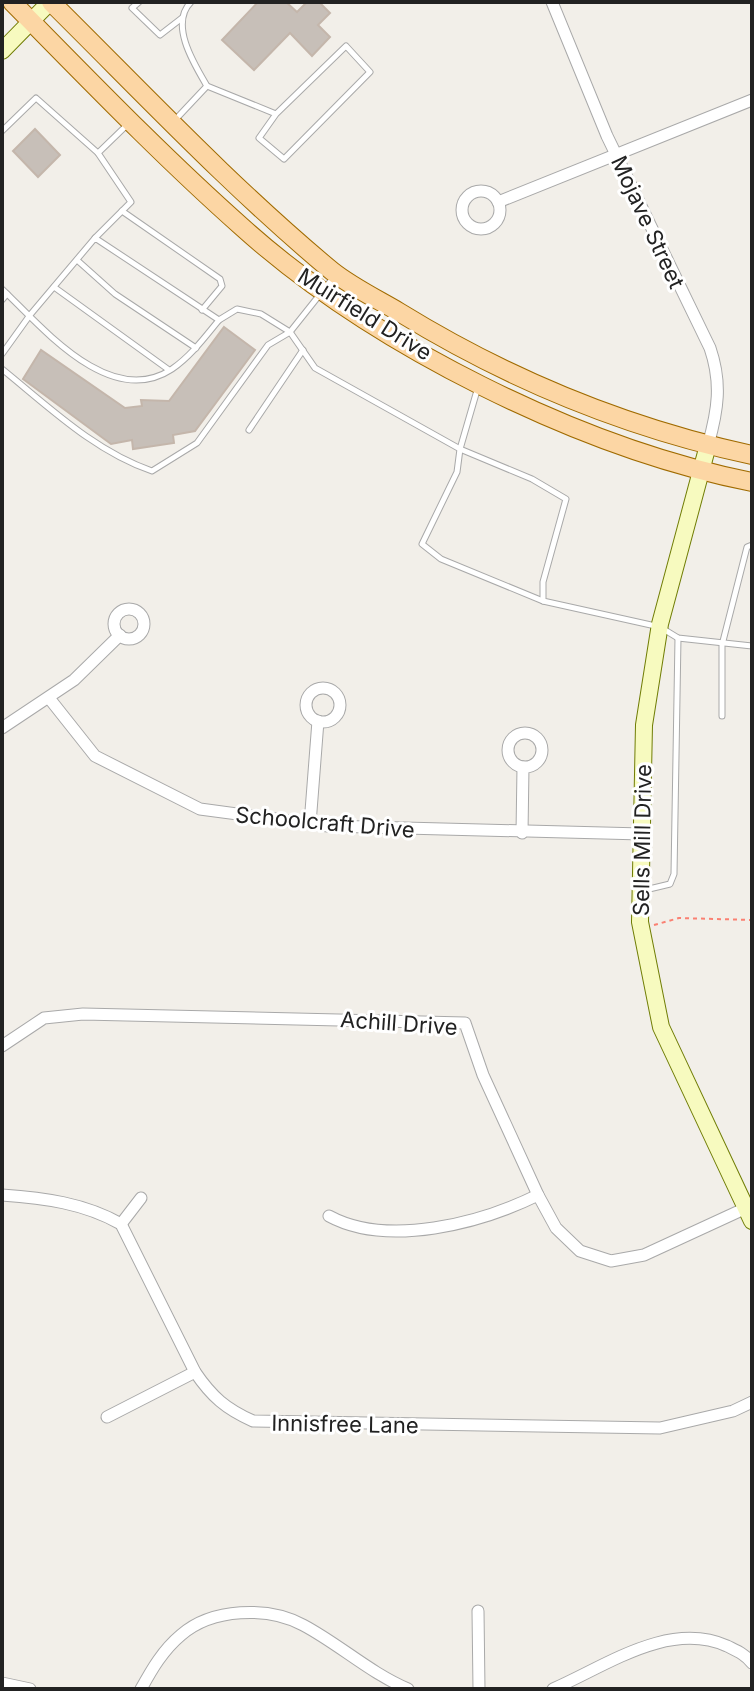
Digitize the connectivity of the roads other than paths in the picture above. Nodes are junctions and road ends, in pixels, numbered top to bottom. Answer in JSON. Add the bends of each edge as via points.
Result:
{"nodes":[{"id":1,"x":12,"y":2,"type":"edge"},
{"id":2,"x":50,"y":2,"type":"edge"},
{"id":3,"x":139,"y":2,"type":"edge"},
{"id":4,"x":191,"y":2,"type":"edge"},
{"id":5,"x":552,"y":2,"type":"edge"},
{"id":6,"x":182,"y":18,"type":"junction"},
{"id":7,"x":31,"y":21,"type":"junction"},
{"id":8,"x":2,"y":51,"type":"edge"},
{"id":9,"x":207,"y":86,"type":"junction"},
{"id":10,"x":752,"y":100,"type":"edge"},
{"id":11,"x":276,"y":114,"type":"junction"},
{"id":12,"x":132,"y":120,"type":"junction"},
{"id":13,"x":172,"y":122,"type":"junction"},
{"id":14,"x":2,"y":131,"type":"edge"},
{"id":15,"x":98,"y":153,"type":"junction"},
{"id":16,"x":616,"y":154,"type":"junction"},
{"id":17,"x":498,"y":202,"type":"dead end"},
{"id":18,"x":122,"y":211,"type":"junction"},
{"id":19,"x":95,"y":238,"type":"junction"},
{"id":20,"x":77,"y":260,"type":"junction"},
{"id":21,"x":336,"y":274,"type":"junction"},
{"id":22,"x":54,"y":287,"type":"junction"},
{"id":23,"x":4,"y":291,"type":"edge"},
{"id":24,"x":324,"y":293,"type":"junction"},
{"id":25,"x":2,"y":300,"type":"edge"},
{"id":26,"x":202,"y":310,"type":"junction"},
{"id":27,"x":30,"y":315,"type":"junction"},
{"id":28,"x":219,"y":320,"type":"junction"},
{"id":29,"x":290,"y":332,"type":"junction"},
{"id":30,"x":196,"y":348,"type":"junction"},
{"id":31,"x":303,"y":350,"type":"junction"},
{"id":32,"x":2,"y":354,"type":"edge"},
{"id":33,"x":2,"y":369,"type":"edge"},
{"id":34,"x":170,"y":371,"type":"junction"},
{"id":35,"x":479,"y":382,"type":"junction"},
{"id":36,"x":249,"y":430,"type":"dead end"},
{"id":37,"x":708,"y":445,"type":"junction"},
{"id":38,"x":460,"y":449,"type":"junction"},
{"id":39,"x":752,"y":455,"type":"edge"},
{"id":40,"x":700,"y":472,"type":"junction"},
{"id":41,"x":752,"y":482,"type":"edge"},
{"id":42,"x":752,"y":545,"type":"edge"},
{"id":43,"x":543,"y":601,"type":"junction"},
{"id":44,"x":660,"y":627,"type":"junction"},
{"id":45,"x":120,"y":635,"type":"dead end"},
{"id":46,"x":678,"y":638,"type":"junction"},
{"id":47,"x":722,"y":645,"type":"junction"},
{"id":48,"x":752,"y":646,"type":"edge"},
{"id":49,"x":49,"y":698,"type":"junction"},
{"id":50,"x":722,"y":716,"type":"dead end"},
{"id":51,"x":318,"y":721,"type":"dead end"},
{"id":52,"x":2,"y":728,"type":"edge"},
{"id":53,"x":523,"y":767,"type":"dead end"},
{"id":54,"x":310,"y":824,"type":"junction"},
{"id":55,"x":522,"y":833,"type":"junction"},
{"id":56,"x":642,"y":834,"type":"junction"},
{"id":57,"x":640,"y":892,"type":"junction"},
{"id":58,"x":2,"y":1046,"type":"edge"},
{"id":59,"x":2,"y":1195,"type":"edge"},
{"id":60,"x":538,"y":1195,"type":"junction"},
{"id":61,"x":141,"y":1198,"type":"dead end"},
{"id":62,"x":749,"y":1214,"type":"edge"},
{"id":63,"x":329,"y":1216,"type":"dead end"},
{"id":64,"x":121,"y":1224,"type":"junction"},
{"id":65,"x":195,"y":1372,"type":"junction"},
{"id":66,"x":752,"y":1402,"type":"edge"},
{"id":67,"x":107,"y":1417,"type":"dead end"},
{"id":68,"x":478,"y":1611,"type":"dead end"},
{"id":69,"x":752,"y":1663,"type":"edge"},
{"id":70,"x":2,"y":1683,"type":"edge"},
{"id":71,"x":30,"y":1689,"type":"edge"},
{"id":72,"x":141,"y":1689,"type":"edge"},
{"id":73,"x":408,"y":1689,"type":"edge"},
{"id":74,"x":479,"y":1689,"type":"edge"},
{"id":75,"x":553,"y":1689,"type":"edge"}],
"edges":[{"from":1,"to":7,"type":"main road","name":"Muirfield Drive"},
{"from":2,"to":7,"type":"street"},
{"from":2,"to":13,"type":"main road","name":"Muirfield Drive"},
{"from":3,"to":6,"type":"lane","via":[[132,8],[160,35]]},
{"from":4,"to":6,"type":"lane"},
{"from":5,"to":16,"type":"street","name":"Mojave Street"},
{"from":6,"to":9,"type":"lane","via":[[189,50]]},
{"from":7,"to":8,"type":"street"},
{"from":7,"to":12,"type":"main road","name":"Muirfield Drive"},
{"from":9,"to":11,"type":"lane"},
{"from":9,"to":13,"type":"lane"},
{"from":10,"to":16,"type":"street"},
{"from":11,"to":11,"type":"lane","via":[[346,46],[370,72],[284,159],[259,138]]},
{"from":12,"to":15,"type":"lane"},
{"from":12,"to":24,"type":"main road","name":"Muirfield Drive","via":[[242,228]]},
{"from":13,"to":21,"type":"main road","name":"Muirfield Drive"},
{"from":14,"to":15,"type":"lane","via":[[36,98]]},
{"from":15,"to":18,"type":"lane","via":[[131,202]]},
{"from":16,"to":17,"type":"street"},
{"from":16,"to":37,"type":"street","name":"Mojave Street","via":[[719,375]]},
{"from":18,"to":19,"type":"lane"},
{"from":18,"to":26,"type":"lane","via":[[220,279],[222,286]]},
{"from":19,"to":20,"type":"lane"},
{"from":19,"to":26,"type":"lane"},
{"from":20,"to":22,"type":"lane"},
{"from":20,"to":30,"type":"lane","via":[[115,294]]},
{"from":21,"to":24,"type":"lane"},
{"from":21,"to":37,"type":"main road","name":"Muirfield Drive","via":[[424,328],[532,384]]},
{"from":22,"to":27,"type":"lane"},
{"from":22,"to":34,"type":"lane"},
{"from":23,"to":25,"type":"lane"},
{"from":23,"to":27,"type":"lane"},
{"from":24,"to":29,"type":"lane"},
{"from":24,"to":35,"type":"main road","name":"Muirfield Drive"},
{"from":26,"to":28,"type":"lane"},
{"from":27,"to":32,"type":"lane"},
{"from":27,"to":34,"type":"lane","via":[[76,359],[127,381]]},
{"from":28,"to":29,"type":"lane","via":[[237,309],[261,314]]},
{"from":28,"to":30,"type":"lane"},
{"from":29,"to":31,"type":"lane"},
{"from":29,"to":33,"type":"lane","via":[[268,345],[197,443],[152,471],[123,461],[86,437]]},
{"from":30,"to":34,"type":"lane"},
{"from":31,"to":36,"type":"lane"},
{"from":31,"to":38,"type":"lane","via":[[315,368]]},
{"from":35,"to":38,"type":"lane"},
{"from":35,"to":40,"type":"main road","name":"Muirfield Drive","via":[[604,440]]},
{"from":37,"to":39,"type":"main road","name":"Muirfield Drive"},
{"from":37,"to":40,"type":"street","name":"Sells Mill Drive"},
{"from":38,"to":43,"type":"lane","via":[[566,499],[543,582]]},
{"from":38,"to":43,"type":"lane","via":[[457,472],[422,544],[441,559]]},
{"from":40,"to":41,"type":"main road","name":"Muirfield Drive"},
{"from":40,"to":44,"type":"street","name":"Sells Mill Drive"},
{"from":42,"to":47,"type":"lane","via":[[747,547]]},
{"from":43,"to":44,"type":"lane"},
{"from":44,"to":46,"type":"lane"},
{"from":44,"to":56,"type":"street","name":"Sells Mill Drive","via":[[644,725]]},
{"from":45,"to":49,"type":"street","via":[[96,662]]},
{"from":46,"to":47,"type":"lane"},
{"from":46,"to":57,"type":"lane","via":[[674,874],[670,884]]},
{"from":47,"to":48,"type":"lane"},
{"from":47,"to":50,"type":"lane"},
{"from":49,"to":52,"type":"street"},
{"from":49,"to":54,"type":"street","name":"Schoolcraft Drive","via":[[95,756],[200,809]]},
{"from":51,"to":54,"type":"street"},
{"from":53,"to":55,"type":"street"},
{"from":54,"to":55,"type":"street","name":"Schoolcraft Drive"},
{"from":55,"to":56,"type":"street","name":"Schoolcraft Drive"},
{"from":56,"to":57,"type":"street","name":"Sells Mill Drive"},
{"from":57,"to":62,"type":"street","name":"Sells Mill Drive","via":[[650,928],[661,1027]]},
{"from":58,"to":60,"type":"street","name":"Achill Drive","via":[[44,1018],[83,1014],[465,1023]]},
{"from":59,"to":64,"type":"street","via":[[61,1200]]},
{"from":60,"to":62,"type":"street","name":"Achill Drive","via":[[556,1228],[580,1251],[611,1261],[644,1255]]},
{"from":60,"to":63,"type":"street","via":[[456,1225],[420,1229],[364,1229]]},
{"from":61,"to":64,"type":"street"},
{"from":64,"to":65,"type":"street","name":"Innisfree Lane"},
{"from":65,"to":66,"type":"street","name":"Innisfree Lane","via":[[227,1409],[275,1424],[660,1428]]},
{"from":65,"to":67,"type":"street"},
{"from":68,"to":74,"type":"street"},
{"from":69,"to":75,"type":"street","via":[[707,1637],[664,1639]]},
{"from":70,"to":71,"type":"street"},
{"from":72,"to":73,"type":"street","via":[[156,1661],[182,1633],[216,1616],[259,1612],[301,1624]]}]}
